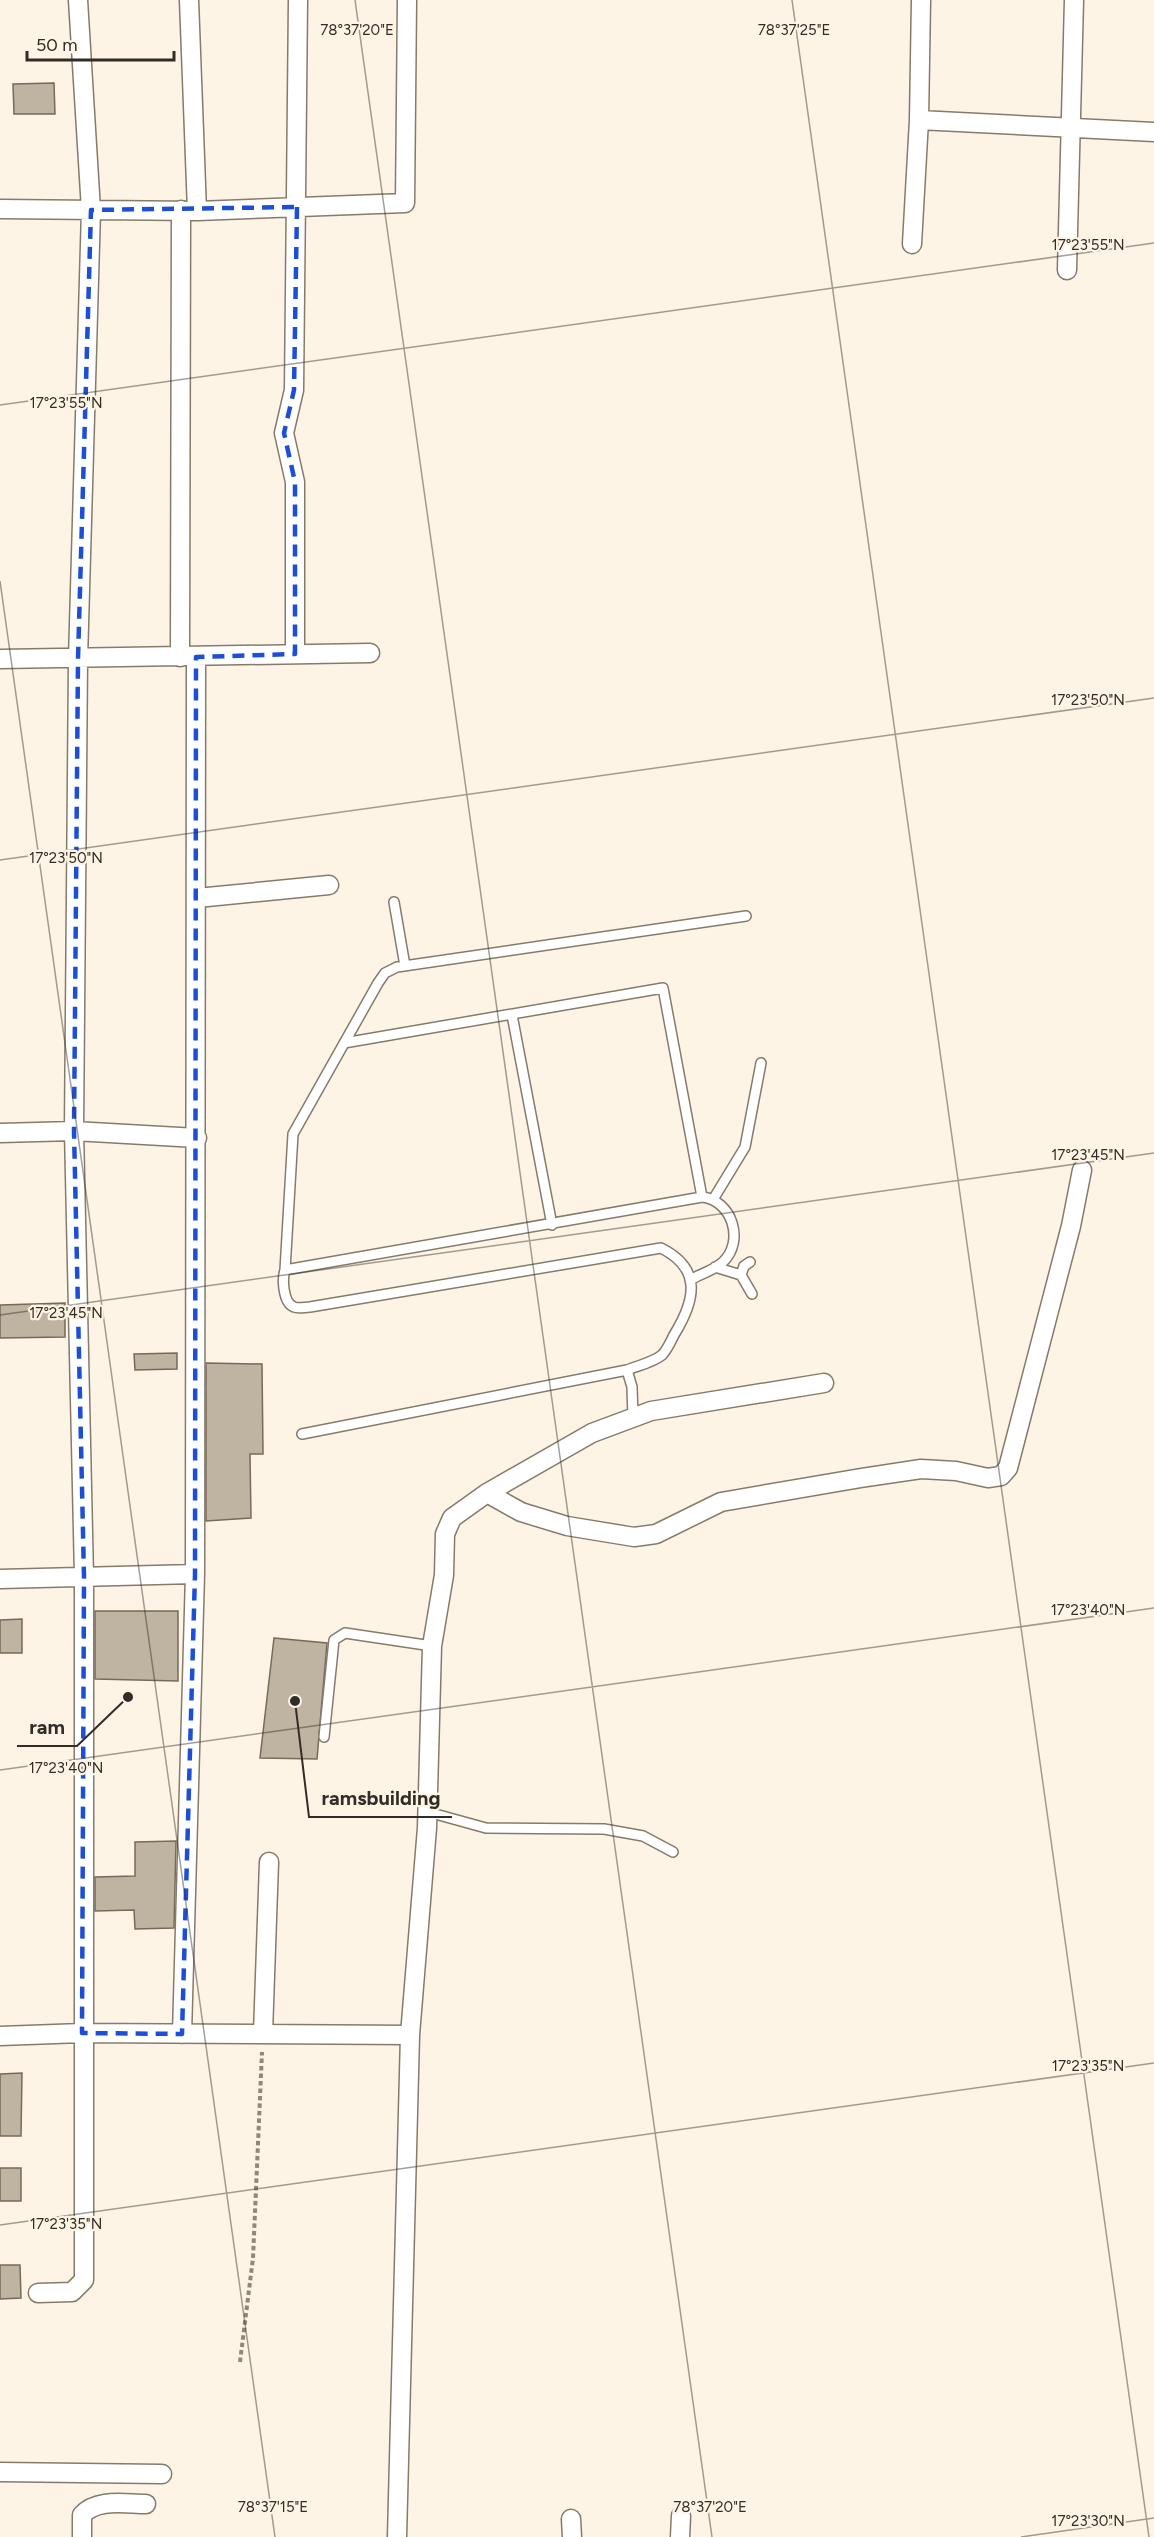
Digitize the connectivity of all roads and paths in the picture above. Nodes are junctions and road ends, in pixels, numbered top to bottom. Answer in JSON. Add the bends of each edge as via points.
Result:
{"nodes":[{"id":1,"x":78,"y":0,"type":"edge"},
{"id":2,"x":189,"y":0,"type":"edge"},
{"id":3,"x":298,"y":0,"type":"edge"},
{"id":4,"x":407,"y":0,"type":"edge"},
{"id":5,"x":921,"y":0,"type":"edge"},
{"id":6,"x":1074,"y":0,"type":"edge"},
{"id":7,"x":919,"y":120,"type":"junction"},
{"id":8,"x":1072,"y":129,"type":"junction"},
{"id":9,"x":1154,"y":132,"type":"edge"},
{"id":10,"x":297,"y":207,"type":"junction"},
{"id":11,"x":0,"y":209,"type":"edge"},
{"id":12,"x":91,"y":210,"type":"junction"},
{"id":13,"x":189,"y":211,"type":"junction"},
{"id":14,"x":912,"y":244,"type":"dead end"},
{"id":15,"x":1067,"y":270,"type":"dead end"},
{"id":16,"x":370,"y":653,"type":"dead end"},
{"id":17,"x":295,"y":654,"type":"junction"},
{"id":18,"x":188,"y":657,"type":"junction"},
{"id":19,"x":0,"y":659,"type":"edge"},
{"id":20,"x":78,"y":659,"type":"junction"},
{"id":21,"x":328,"y":885,"type":"dead end"},
{"id":22,"x":197,"y":898,"type":"junction"},
{"id":23,"x":394,"y":902,"type":"dead end"},
{"id":24,"x":746,"y":915,"type":"dead end"},
{"id":25,"x":405,"y":966,"type":"junction"},
{"id":26,"x":512,"y":1015,"type":"junction"},
{"id":27,"x":344,"y":1043,"type":"junction"},
{"id":28,"x":761,"y":1063,"type":"dead end"},
{"id":29,"x":74,"y":1131,"type":"junction"},
{"id":30,"x":0,"y":1133,"type":"edge"},
{"id":31,"x":197,"y":1138,"type":"junction"},
{"id":32,"x":1082,"y":1170,"type":"dead end"},
{"id":33,"x":702,"y":1197,"type":"junction"},
{"id":34,"x":714,"y":1198,"type":"junction"},
{"id":35,"x":552,"y":1225,"type":"junction"},
{"id":36,"x":750,"y":1262,"type":"dead end"},
{"id":37,"x":715,"y":1267,"type":"junction"},
{"id":38,"x":285,"y":1270,"type":"junction"},
{"id":39,"x":741,"y":1275,"type":"junction"},
{"id":40,"x":690,"y":1280,"type":"junction"},
{"id":41,"x":752,"y":1294,"type":"dead end"},
{"id":42,"x":627,"y":1370,"type":"junction"},
{"id":43,"x":824,"y":1383,"type":"dead end"},
{"id":44,"x":633,"y":1418,"type":"junction"},
{"id":45,"x":302,"y":1434,"type":"dead end"},
{"id":46,"x":487,"y":1493,"type":"junction"},
{"id":47,"x":195,"y":1574,"type":"junction"},
{"id":48,"x":84,"y":1577,"type":"junction"},
{"id":49,"x":0,"y":1579,"type":"edge"},
{"id":50,"x":432,"y":1646,"type":"junction"},
{"id":51,"x":324,"y":1737,"type":"dead end"},
{"id":52,"x":428,"y":1812,"type":"junction"},
{"id":53,"x":673,"y":1852,"type":"dead end"},
{"id":54,"x":269,"y":1862,"type":"dead end"},
{"id":55,"x":82,"y":2033,"type":"junction"},
{"id":56,"x":262,"y":2033,"type":"junction"},
{"id":57,"x":182,"y":2034,"type":"junction"},
{"id":58,"x":410,"y":2035,"type":"junction"},
{"id":59,"x":0,"y":2036,"type":"edge"},
{"id":60,"x":38,"y":2293,"type":"dead end"},
{"id":61,"x":240,"y":2362,"type":"dead end"},
{"id":62,"x":0,"y":2472,"type":"edge"},
{"id":63,"x":162,"y":2474,"type":"dead end"},
{"id":64,"x":146,"y":2504,"type":"dead end"},
{"id":65,"x":681,"y":2516,"type":"dead end"},
{"id":66,"x":82,"y":2537,"type":"edge"},
{"id":67,"x":397,"y":2537,"type":"edge"},
{"id":68,"x":680,"y":2537,"type":"edge"}],
"edges":[{"from":1,"to":12,"type":"street"},
{"from":2,"to":13,"type":"street"},
{"from":3,"to":10,"type":"street"},
{"from":4,"to":10,"type":"street","via":[[405,203]]},
{"from":5,"to":7,"type":"street"},
{"from":6,"to":8,"type":"street"},
{"from":7,"to":8,"type":"street"},
{"from":7,"to":14,"type":"street"},
{"from":8,"to":9,"type":"street"},
{"from":8,"to":15,"type":"street"},
{"from":10,"to":13,"type":"street"},
{"from":10,"to":17,"type":"street","via":[[294,390],[284,433],[295,482]]},
{"from":11,"to":12,"type":"street"},
{"from":12,"to":13,"type":"street"},
{"from":12,"to":20,"type":"street"},
{"from":13,"to":18,"type":"street"},
{"from":16,"to":17,"type":"street"},
{"from":17,"to":18,"type":"street"},
{"from":18,"to":20,"type":"street"},
{"from":18,"to":22,"type":"street"},
{"from":19,"to":20,"type":"street"},
{"from":20,"to":29,"type":"street"},
{"from":21,"to":22,"type":"street"},
{"from":22,"to":31,"type":"street"},
{"from":23,"to":25,"type":"lane"},
{"from":24,"to":25,"type":"lane"},
{"from":25,"to":27,"type":"lane","via":[[385,973]]},
{"from":26,"to":27,"type":"lane"},
{"from":26,"to":33,"type":"lane","via":[[663,988]]},
{"from":26,"to":35,"type":"lane"},
{"from":27,"to":38,"type":"lane","via":[[293,1134]]},
{"from":28,"to":34,"type":"lane","via":[[745,1147]]},
{"from":29,"to":30,"type":"street"},
{"from":29,"to":31,"type":"street"},
{"from":29,"to":48,"type":"street"},
{"from":31,"to":47,"type":"street"},
{"from":32,"to":46,"type":"street","via":[[1008,1468],[1001,1476],[988,1478],[921,1469],[850,1480],[721,1502],[656,1534],[634,1537],[567,1526],[521,1512]]},
{"from":33,"to":34,"type":"lane"},
{"from":33,"to":35,"type":"lane"},
{"from":34,"to":37,"type":"lane","via":[[726,1208],[733,1242],[723,1262]]},
{"from":35,"to":38,"type":"lane"},
{"from":36,"to":39,"type":"lane"},
{"from":37,"to":39,"type":"lane"},
{"from":37,"to":40,"type":"lane"},
{"from":38,"to":40,"type":"lane","via":[[282,1278],[286,1296],[294,1307],[661,1248],[676,1256]]},
{"from":39,"to":41,"type":"lane"},
{"from":40,"to":42,"type":"lane","via":[[691,1302],[662,1355]]},
{"from":42,"to":44,"type":"lane"},
{"from":42,"to":45,"type":"lane"},
{"from":43,"to":44,"type":"street","via":[[651,1411]]},
{"from":44,"to":46,"type":"street","via":[[592,1433]]},
{"from":46,"to":50,"type":"street","via":[[452,1518],[445,1534],[444,1575]]},
{"from":47,"to":48,"type":"street"},
{"from":47,"to":57,"type":"street"},
{"from":48,"to":49,"type":"street"},
{"from":48,"to":55,"type":"street"},
{"from":50,"to":51,"type":"lane","via":[[338,1635],[334,1640]]},
{"from":50,"to":52,"type":"street"},
{"from":52,"to":53,"type":"lane","via":[[486,1828],[604,1829],[643,1836]]},
{"from":52,"to":58,"type":"street"},
{"from":54,"to":56,"type":"street"},
{"from":55,"to":57,"type":"street"},
{"from":55,"to":59,"type":"street"},
{"from":55,"to":60,"type":"street","via":[[84,2280],[72,2292]]},
{"from":56,"to":57,"type":"street"},
{"from":56,"to":58,"type":"street"},
{"from":56,"to":61,"type":"path","via":[[253,2258]]},
{"from":58,"to":67,"type":"street"},
{"from":62,"to":63,"type":"street"},
{"from":64,"to":66,"type":"street","via":[[98,2504],[88,2508],[82,2515]]},
{"from":65,"to":68,"type":"street"}]}
